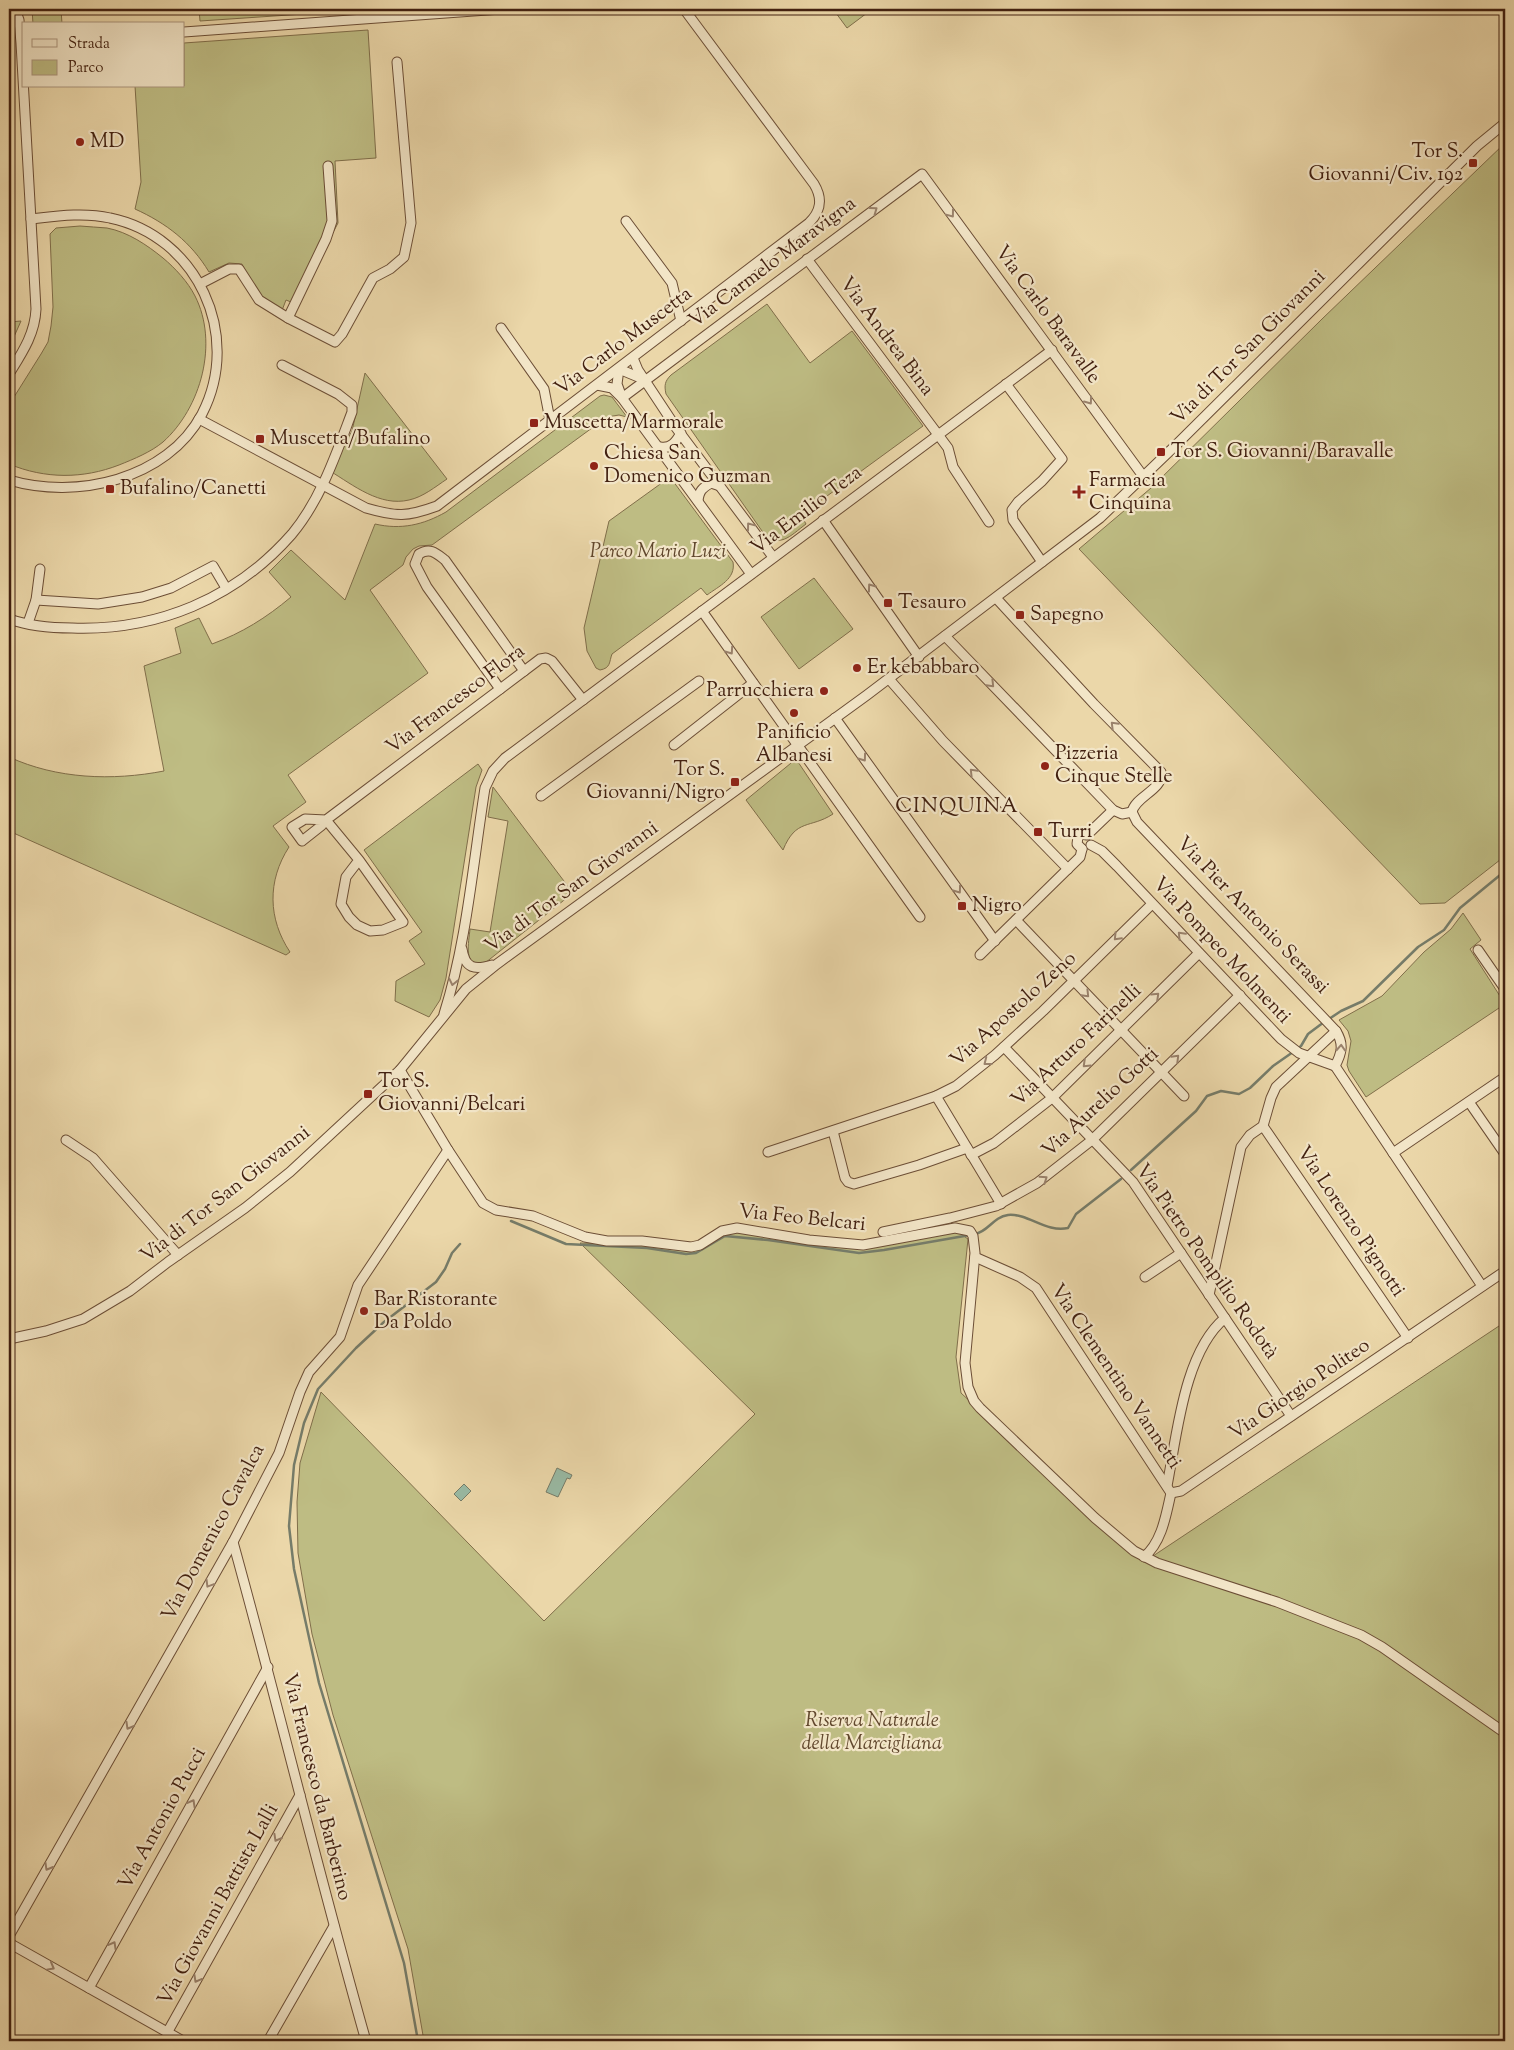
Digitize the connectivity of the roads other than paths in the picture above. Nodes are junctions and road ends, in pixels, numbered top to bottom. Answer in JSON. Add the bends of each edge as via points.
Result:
{"nodes":[{"id":1,"x":15,"y":9,"type":"edge"},
{"id":2,"x":501,"y":9,"type":"edge"},
{"id":3,"x":684,"y":9,"type":"edge"},
{"id":4,"x":185,"y":32,"type":"edge"},
{"id":5,"x":22,"y":43,"type":"edge"},
{"id":6,"x":397,"y":62,"type":"dead end"},
{"id":7,"x":24,"y":88,"type":"edge"},
{"id":8,"x":1505,"y":123,"type":"edge"},
{"id":9,"x":328,"y":166,"type":"dead end"},
{"id":10,"x":922,"y":174,"type":"joint"},
{"id":11,"x":31,"y":219,"type":"junction"},
{"id":12,"x":626,"y":221,"type":"dead end"},
{"id":13,"x":807,"y":259,"type":"junction"},
{"id":14,"x":200,"y":284,"type":"junction"},
{"id":15,"x":288,"y":318,"type":"junction"},
{"id":16,"x":680,"y":322,"type":"junction"},
{"id":17,"x":501,"y":328,"type":"dead end"},
{"id":18,"x":1052,"y":350,"type":"junction"},
{"id":19,"x":633,"y":358,"type":"junction"},
{"id":20,"x":282,"y":365,"type":"dead end"},
{"id":21,"x":619,"y":369,"type":"junction"},
{"id":22,"x":9,"y":374,"type":"edge"},
{"id":23,"x":646,"y":380,"type":"junction"},
{"id":24,"x":1006,"y":384,"type":"junction"},
{"id":25,"x":597,"y":385,"type":"junction"},
{"id":26,"x":622,"y":398,"type":"junction"},
{"id":27,"x":199,"y":419,"type":"junction"},
{"id":28,"x":550,"y":420,"type":"junction"},
{"id":29,"x":681,"y":434,"type":"junction"},
{"id":30,"x":938,"y":436,"type":"junction"},
{"id":31,"x":660,"y":447,"type":"junction"},
{"id":32,"x":1143,"y":476,"type":"junction"},
{"id":33,"x":9,"y":480,"type":"edge"},
{"id":34,"x":323,"y":485,"type":"junction"},
{"id":35,"x":720,"y":486,"type":"junction"},
{"id":36,"x":698,"y":501,"type":"junction"},
{"id":37,"x":823,"y":520,"type":"junction"},
{"id":38,"x":989,"y":522,"type":"dead end"},
{"id":39,"x":773,"y":557,"type":"junction"},
{"id":40,"x":1042,"y":562,"type":"junction"},
{"id":41,"x":40,"y":569,"type":"dead end"},
{"id":42,"x":751,"y":574,"type":"junction"},
{"id":43,"x":226,"y":588,"type":"junction"},
{"id":44,"x":996,"y":598,"type":"junction"},
{"id":45,"x":36,"y":600,"type":"junction"},
{"id":46,"x":702,"y":611,"type":"junction"},
{"id":47,"x":9,"y":619,"type":"edge"},
{"id":48,"x":28,"y":624,"type":"junction"},
{"id":49,"x":945,"y":636,"type":"junction"},
{"id":50,"x":918,"y":657,"type":"junction"},
{"id":51,"x":524,"y":671,"type":"junction"},
{"id":52,"x":888,"y":679,"type":"junction"},
{"id":53,"x":699,"y":681,"type":"dead end"},
{"id":54,"x":753,"y":683,"type":"junction"},
{"id":55,"x":500,"y":689,"type":"junction"},
{"id":56,"x":583,"y":700,"type":"junction"},
{"id":57,"x":835,"y":718,"type":"junction"},
{"id":58,"x":674,"y":745,"type":"dead end"},
{"id":59,"x":797,"y":745,"type":"junction"},
{"id":60,"x":541,"y":796,"type":"dead end"},
{"id":61,"x":1113,"y":810,"type":"junction"},
{"id":62,"x":1132,"y":812,"type":"junction"},
{"id":63,"x":1087,"y":835,"type":"junction"},
{"id":64,"x":1091,"y":845,"type":"junction"},
{"id":65,"x":1082,"y":849,"type":"junction"},
{"id":66,"x":359,"y":860,"type":"junction"},
{"id":67,"x":1068,"y":869,"type":"junction"},
{"id":68,"x":1152,"y":904,"type":"junction"},
{"id":69,"x":920,"y":917,"type":"dead end"},
{"id":70,"x":1016,"y":920,"type":"junction"},
{"id":71,"x":995,"y":941,"type":"junction"},
{"id":72,"x":461,"y":944,"type":"junction"},
{"id":73,"x":1478,"y":950,"type":"dead end"},
{"id":74,"x":1199,"y":953,"type":"junction"},
{"id":75,"x":980,"y":955,"type":"dead end"},
{"id":76,"x":497,"y":964,"type":"junction"},
{"id":77,"x":1074,"y":981,"type":"junction"},
{"id":78,"x":1505,"y":989,"type":"edge"},
{"id":79,"x":1240,"y":995,"type":"junction"},
{"id":80,"x":442,"y":1018,"type":"junction"},
{"id":81,"x":1333,"y":1027,"type":"junction"},
{"id":82,"x":1121,"y":1030,"type":"junction"},
{"id":83,"x":1004,"y":1047,"type":"junction"},
{"id":84,"x":1308,"y":1056,"type":"junction"},
{"id":85,"x":1336,"y":1066,"type":"junction"},
{"id":86,"x":400,"y":1070,"type":"junction"},
{"id":87,"x":1161,"y":1072,"type":"junction"},
{"id":88,"x":1505,"y":1077,"type":"edge"},
{"id":89,"x":936,"y":1096,"type":"junction"},
{"id":90,"x":1184,"y":1096,"type":"dead end"},
{"id":91,"x":1052,"y":1098,"type":"junction"},
{"id":92,"x":1469,"y":1102,"type":"junction"},
{"id":93,"x":1263,"y":1126,"type":"junction"},
{"id":94,"x":833,"y":1131,"type":"junction"},
{"id":95,"x":66,"y":1140,"type":"dead end"},
{"id":96,"x":1092,"y":1140,"type":"junction"},
{"id":97,"x":448,"y":1150,"type":"junction"},
{"id":98,"x":768,"y":1152,"type":"dead end"},
{"id":99,"x":969,"y":1152,"type":"junction"},
{"id":100,"x":1393,"y":1153,"type":"junction"},
{"id":101,"x":1505,"y":1154,"type":"edge"},
{"id":102,"x":1001,"y":1204,"type":"junction"},
{"id":103,"x":950,"y":1218,"type":"junction"},
{"id":104,"x":953,"y":1228,"type":"junction"},
{"id":105,"x":883,"y":1232,"type":"dead end"},
{"id":106,"x":1181,"y":1252,"type":"junction"},
{"id":107,"x":178,"y":1255,"type":"junction"},
{"id":108,"x":974,"y":1257,"type":"junction"},
{"id":109,"x":1505,"y":1271,"type":"edge"},
{"id":110,"x":1145,"y":1277,"type":"dead end"},
{"id":111,"x":1482,"y":1286,"type":"junction"},
{"id":112,"x":1209,"y":1295,"type":"junction"},
{"id":113,"x":1225,"y":1318,"type":"junction"},
{"id":114,"x":1408,"y":1338,"type":"junction"},
{"id":115,"x":9,"y":1339,"type":"edge"},
{"id":116,"x":1291,"y":1416,"type":"junction"},
{"id":117,"x":1169,"y":1489,"type":"junction"},
{"id":118,"x":234,"y":1542,"type":"junction"},
{"id":119,"x":1144,"y":1557,"type":"junction"},
{"id":120,"x":268,"y":1667,"type":"junction"},
{"id":121,"x":1505,"y":1733,"type":"edge"},
{"id":122,"x":300,"y":1795,"type":"junction"},
{"id":123,"x":334,"y":1926,"type":"junction"},
{"id":124,"x":9,"y":1936,"type":"edge"},
{"id":125,"x":9,"y":1943,"type":"edge"},
{"id":126,"x":89,"y":1988,"type":"junction"},
{"id":127,"x":168,"y":2033,"type":"junction"},
{"id":128,"x":182,"y":2041,"type":"edge"},
{"id":129,"x":268,"y":2041,"type":"edge"},
{"id":130,"x":366,"y":2041,"type":"edge"}],
"edges":[{"from":1,"to":5,"type":"street"},
{"from":2,"to":4,"type":"street"},
{"from":3,"to":16,"type":"street","name":"Via Carlo Muscetta","via":[[814,184],[820,194],[820,205],[817,215],[809,223]]},
{"from":6,"to":15,"type":"street","via":[[411,223],[404,257],[373,278],[335,342]]},
{"from":7,"to":11,"type":"street"},
{"from":8,"to":32,"type":"street","name":"Via di Tor San Giovanni","via":[[1476,146]]},
{"from":9,"to":15,"type":"street","via":[[332,220]]},
{"from":13,"to":10,"type":"street","name":"Via Carmelo Maravigna","one_way":true},
{"from":10,"to":18,"type":"street","name":"Via Carlo Baravalle","one_way":true},
{"from":11,"to":14,"type":"street","via":[[91,215],[130,224],[174,251]]},
{"from":11,"to":22,"type":"street","via":[[36,320],[28,342]]},
{"from":12,"to":16,"type":"street","via":[[672,283]]},
{"from":13,"to":23,"type":"street","name":"Via Carmelo Maravigna"},
{"from":13,"to":30,"type":"street","name":"Via Andrea Bina"},
{"from":14,"to":15,"type":"street","via":[[229,269],[239,269],[259,300]]},
{"from":14,"to":27,"type":"street","via":[[214,319],[217,346],[213,384]]},
{"from":16,"to":19,"type":"street","name":"Via Carlo Muscetta"},
{"from":17,"to":28,"type":"street","via":[[544,389]]},
{"from":18,"to":24,"type":"street","name":"Via Emilio Teza"},
{"from":18,"to":32,"type":"street","name":"Via Carlo Baravalle","one_way":true},
{"from":19,"to":21,"type":"street","name":"Via Carlo Muscetta"},
{"from":19,"to":23,"type":"street"},
{"from":20,"to":34,"type":"street","via":[[338,394],[352,405]]},
{"from":21,"to":23,"type":"street"},
{"from":21,"to":25,"type":"street","name":"Via Carlo Muscetta"},
{"from":21,"to":26,"type":"street","via":[[617,384]]},
{"from":23,"to":26,"type":"street","name":"Via Carmelo Maravigna"},
{"from":23,"to":29,"type":"street"},
{"from":24,"to":30,"type":"street","name":"Via Emilio Teza"},
{"from":24,"to":40,"type":"street","via":[[1062,459],[1012,510],[1013,520]]},
{"from":25,"to":26,"type":"street","via":[[612,388]]},
{"from":25,"to":28,"type":"street","name":"Via Carlo Muscetta"},
{"from":26,"to":31,"type":"street"},
{"from":27,"to":33,"type":"street","via":[[164,456],[119,478],[66,488],[32,486]]},
{"from":27,"to":34,"type":"street","name":"Via Carlo Muscetta"},
{"from":28,"to":34,"type":"street","name":"Via Carlo Muscetta","via":[[437,506],[420,512],[390,515],[366,508]]},
{"from":29,"to":31,"type":"street","via":[[672,446]]},
{"from":29,"to":35,"type":"street"},
{"from":30,"to":37,"type":"street","name":"Via Emilio Teza"},
{"from":30,"to":38,"type":"street","name":"Via Andrea Bina","via":[[948,448],[953,467]]},
{"from":31,"to":36,"type":"street"},
{"from":32,"to":40,"type":"street","name":"Via di Tor San Giovanni","via":[[1100,518]]},
{"from":34,"to":43,"type":"street","via":[[292,534]]},
{"from":35,"to":36,"type":"street","via":[[711,483],[703,487]]},
{"from":39,"to":35,"type":"street","one_way":true},
{"from":36,"to":42,"type":"street"},
{"from":37,"to":39,"type":"street","name":"Via Emilio Teza"},
{"from":50,"to":37,"type":"street","one_way":true},
{"from":39,"to":42,"type":"street","name":"Via Emilio Teza"},
{"from":40,"to":44,"type":"street","name":"Via di Tor San Giovanni"},
{"from":41,"to":45,"type":"street"},
{"from":42,"to":46,"type":"street","name":"Via Emilio Teza"},
{"from":43,"to":45,"type":"street","via":[[213,566],[171,588],[142,597],[98,604]]},
{"from":43,"to":48,"type":"street","via":[[172,616],[146,623],[85,629]]},
{"from":44,"to":49,"type":"street","name":"Via di Tor San Giovanni"},
{"from":62,"to":44,"type":"street","one_way":true,"via":[[1134,806],[1160,781],[1161,772]]},
{"from":45,"to":48,"type":"street"},
{"from":46,"to":54,"type":"street","one_way":true},
{"from":46,"to":56,"type":"street","name":"Via Emilio Teza"},
{"from":47,"to":48,"type":"street"},
{"from":49,"to":50,"type":"street","name":"Via di Tor San Giovanni"},
{"from":49,"to":61,"type":"street","one_way":true},
{"from":50,"to":52,"type":"street","name":"Via di Tor San Giovanni"},
{"from":51,"to":55,"type":"street","name":"Via Francesco Flora"},
{"from":51,"to":55,"type":"street","via":[[445,560],[433,551],[419,554],[415,564],[427,587]]},
{"from":51,"to":56,"type":"street","name":"Via Francesco Flora","via":[[546,658],[552,661]]},
{"from":52,"to":57,"type":"street","name":"Via di Tor San Giovanni"},
{"from":67,"to":52,"type":"street","one_way":true,"via":[[943,741]]},
{"from":53,"to":60,"type":"street"},
{"from":54,"to":58,"type":"street"},
{"from":54,"to":59,"type":"street"},
{"from":55,"to":66,"type":"street","name":"Via Francesco Flora","via":[[326,820]]},
{"from":56,"to":72,"type":"street","via":[[505,758],[493,771],[485,788]]},
{"from":57,"to":59,"type":"street","name":"Via di Tor San Giovanni"},
{"from":57,"to":71,"type":"street","one_way":true},
{"from":59,"to":69,"type":"street"},
{"from":59,"to":76,"type":"street","name":"Via di Tor San Giovanni"},
{"from":61,"to":62,"type":"street","via":[[1122,814]]},
{"from":61,"to":63,"type":"street"},
{"from":62,"to":81,"type":"street","name":"Via Pier Antonio Serassi","via":[[1137,822]]},
{"from":63,"to":64,"type":"street","via":[[1092,840]]},
{"from":63,"to":65,"type":"street","via":[[1080,835],[1077,839]]},
{"from":64,"to":65,"type":"street"},
{"from":64,"to":68,"type":"street","name":"Via Pompeo Molmenti","via":[[1102,851]]},
{"from":65,"to":67,"type":"street","via":[[1082,855]]},
{"from":66,"to":66,"type":"street","via":[[346,877],[341,904],[348,917],[370,931],[403,922]]},
{"from":67,"to":70,"type":"street"},
{"from":74,"to":68,"type":"street","name":"Via Pompeo Molmenti","one_way":true},
{"from":68,"to":77,"type":"street","name":"Via Apostolo Zeno","one_way":true},
{"from":70,"to":71,"type":"street"},
{"from":70,"to":77,"type":"street"},
{"from":71,"to":75,"type":"street"},
{"from":72,"to":76,"type":"street","via":[[463,960],[471,966],[480,969]]},
{"from":72,"to":80,"type":"street","one_way":true},
{"from":73,"to":78,"type":"street"},
{"from":74,"to":79,"type":"street","name":"Via Pompeo Molmenti"},
{"from":82,"to":74,"type":"street","name":"Via Arturo Farinelli","one_way":true},
{"from":76,"to":80,"type":"street","name":"Via di Tor San Giovanni","via":[[466,989]]},
{"from":77,"to":82,"type":"street","one_way":true},
{"from":77,"to":83,"type":"street","name":"Via Apostolo Zeno"},
{"from":79,"to":84,"type":"street","name":"Via Pompeo Molmenti","via":[[1286,1044]]},
{"from":87,"to":79,"type":"street","name":"Via Aurelio Gotti","one_way":true},
{"from":80,"to":86,"type":"street","name":"Via di Tor San Giovanni"},
{"from":81,"to":84,"type":"street"},
{"from":85,"to":81,"type":"street","one_way":true,"via":[[1342,1051],[1341,1040]]},
{"from":82,"to":87,"type":"street"},
{"from":82,"to":91,"type":"street","name":"Via Arturo Farinelli","one_way":true},
{"from":83,"to":89,"type":"street","name":"Via Apostolo Zeno","one_way":true,"via":[[962,1082]]},
{"from":83,"to":91,"type":"street","name":"Via Pietro Pompilio Rodotà"},
{"from":84,"to":85,"type":"street","name":"Via Pompeo Molmenti"},
{"from":84,"to":93,"type":"street","via":[[1276,1087]]},
{"from":85,"to":100,"type":"street"},
{"from":86,"to":97,"type":"street","name":"Via Feo Belcari"},
{"from":86,"to":107,"type":"street","name":"Via di Tor San Giovanni","via":[[290,1172]]},
{"from":87,"to":90,"type":"street"},
{"from":87,"to":96,"type":"street","name":"Via Aurelio Gotti"},
{"from":88,"to":92,"type":"street"},
{"from":89,"to":94,"type":"street","name":"Via Apostolo Zeno"},
{"from":89,"to":99,"type":"street"},
{"from":91,"to":96,"type":"street","name":"Via Pietro Pompilio Rodotà"},
{"from":91,"to":99,"type":"street","name":"Via Arturo Farinelli","via":[[994,1143]]},
{"from":92,"to":100,"type":"street"},
{"from":92,"to":101,"type":"street"},
{"from":93,"to":112,"type":"street","via":[[1241,1147]]},
{"from":93,"to":114,"type":"street","name":"Via Lorenzo Pignotti"},
{"from":94,"to":98,"type":"street","name":"Via Apostolo Zeno"},
{"from":94,"to":99,"type":"street","name":"Via Arturo Farinelli","via":[[846,1179],[854,1184]]},
{"from":95,"to":107,"type":"street","via":[[93,1158]]},
{"from":102,"to":96,"type":"street","name":"Via Aurelio Gotti","one_way":true,"via":[[1049,1176]]},
{"from":96,"to":106,"type":"street","name":"Via Pietro Pompilio Rodotà","via":[[1132,1182]]},
{"from":97,"to":104,"type":"street","name":"Via Feo Belcari","via":[[487,1206],[533,1216],[584,1237],[600,1240],[691,1247],[722,1231],[737,1228],[863,1245]]},
{"from":97,"to":118,"type":"street","name":"Via Domenico Cavalca","via":[[358,1285],[340,1337],[309,1372],[279,1453]]},
{"from":99,"to":102,"type":"street"},
{"from":100,"to":111,"type":"street"},
{"from":102,"to":103,"type":"street","name":"Via Aurelio Gotti"},
{"from":103,"to":104,"type":"street"},
{"from":103,"to":105,"type":"street","name":"Via Aurelio Gotti"},
{"from":104,"to":108,"type":"street","via":[[971,1232]]},
{"from":106,"to":110,"type":"street"},
{"from":106,"to":112,"type":"street","name":"Via Pietro Pompilio Rodotà"},
{"from":107,"to":115,"type":"street","name":"Via di Tor San Giovanni","via":[[130,1291],[84,1319]]},
{"from":108,"to":117,"type":"street","name":"Via Clementino Vannetti","via":[[1023,1278],[1036,1288]]},
{"from":108,"to":119,"type":"street","via":[[965,1363],[968,1387],[974,1401],[1095,1518]]},
{"from":109,"to":111,"type":"street","name":"Via Giorgio Politeo"},
{"from":111,"to":114,"type":"street","name":"Via Giorgio Politeo"},
{"from":112,"to":113,"type":"street","name":"Via Pietro Pompilio Rodotà"},
{"from":113,"to":116,"type":"street","name":"Via Pietro Pompilio Rodotà"},
{"from":113,"to":117,"type":"street","via":[[1204,1340],[1187,1386]]},
{"from":114,"to":116,"type":"street","name":"Via Giorgio Politeo"},
{"from":116,"to":117,"type":"street","name":"Via Giorgio Politeo","via":[[1181,1491]]},
{"from":117,"to":119,"type":"street","via":[[1158,1540]]},
{"from":118,"to":120,"type":"street","name":"Via Francesco da Barberino"},
{"from":118,"to":124,"type":"street","name":"Via Domenico Cavalca","one_way":true},
{"from":119,"to":121,"type":"street","via":[[1277,1602],[1360,1635]]},
{"from":120,"to":122,"type":"street","name":"Via Francesco da Barberino"},
{"from":126,"to":120,"type":"street","name":"Via Antonio Pucci","one_way":true},
{"from":122,"to":123,"type":"street","name":"Via Francesco da Barberino"},
{"from":122,"to":127,"type":"street","name":"Via Giovanni Battista Lalli","one_way":true},
{"from":123,"to":129,"type":"street"},
{"from":123,"to":130,"type":"street","name":"Via Francesco da Barberino"},
{"from":125,"to":126,"type":"street","one_way":true},
{"from":126,"to":127,"type":"street"},
{"from":127,"to":128,"type":"street"}]}
